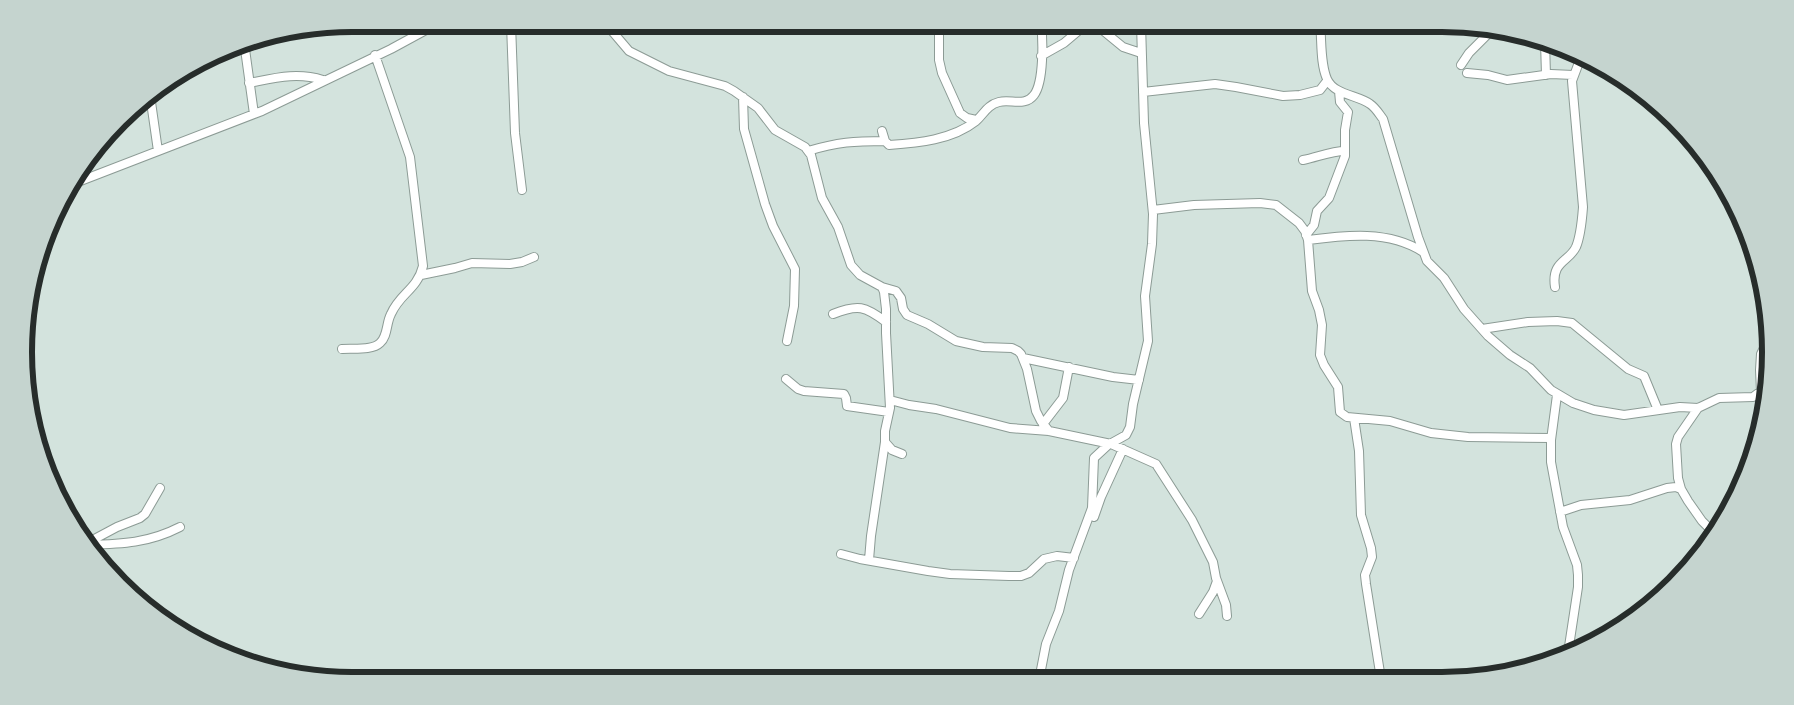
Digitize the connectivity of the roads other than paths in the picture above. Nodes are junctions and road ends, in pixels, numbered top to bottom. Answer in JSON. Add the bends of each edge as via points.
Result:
{"nodes":[{"id":1,"x":422,"y":32,"type":"edge"},
{"id":2,"x":511,"y":32,"type":"edge"},
{"id":3,"x":613,"y":32,"type":"edge"},
{"id":4,"x":939,"y":32,"type":"edge"},
{"id":5,"x":1041,"y":32,"type":"edge"},
{"id":6,"x":1077,"y":32,"type":"edge"},
{"id":7,"x":1104,"y":32,"type":"edge"},
{"id":8,"x":1141,"y":32,"type":"edge"},
{"id":9,"x":1321,"y":32,"type":"edge"},
{"id":10,"x":1486,"y":36,"type":"edge"},
{"id":11,"x":1545,"y":49,"type":"edge"},
{"id":12,"x":245,"y":51,"type":"edge"},
{"id":13,"x":1140,"y":52,"type":"junction"},
{"id":14,"x":375,"y":56,"type":"junction"},
{"id":15,"x":1041,"y":56,"type":"junction"},
{"id":16,"x":1578,"y":64,"type":"edge"},
{"id":17,"x":1461,"y":65,"type":"dead end"},
{"id":18,"x":1466,"y":73,"type":"dead end"},
{"id":19,"x":1546,"y":75,"type":"junction"},
{"id":20,"x":1573,"y":75,"type":"junction"},
{"id":21,"x":323,"y":80,"type":"junction"},
{"id":22,"x":1327,"y":81,"type":"junction"},
{"id":23,"x":249,"y":83,"type":"junction"},
{"id":24,"x":1339,"y":91,"type":"junction"},
{"id":25,"x":1143,"y":92,"type":"junction"},
{"id":26,"x":743,"y":97,"type":"junction"},
{"id":27,"x":151,"y":104,"type":"edge"},
{"id":28,"x":254,"y":114,"type":"junction"},
{"id":29,"x":976,"y":120,"type":"junction"},
{"id":30,"x":882,"y":130,"type":"dead end"},
{"id":31,"x":885,"y":141,"type":"junction"},
{"id":32,"x":158,"y":151,"type":"junction"},
{"id":33,"x":808,"y":151,"type":"junction"},
{"id":34,"x":1345,"y":151,"type":"junction"},
{"id":35,"x":1304,"y":160,"type":"dead end"},
{"id":36,"x":83,"y":180,"type":"edge"},
{"id":37,"x":522,"y":190,"type":"dead end"},
{"id":38,"x":1153,"y":210,"type":"junction"},
{"id":39,"x":1307,"y":238,"type":"junction"},
{"id":40,"x":1423,"y":252,"type":"junction"},
{"id":41,"x":534,"y":257,"type":"dead end"},
{"id":42,"x":421,"y":274,"type":"junction"},
{"id":43,"x":882,"y":287,"type":"junction"},
{"id":44,"x":1555,"y":287,"type":"dead end"},
{"id":45,"x":833,"y":314,"type":"dead end"},
{"id":46,"x":886,"y":322,"type":"junction"},
{"id":47,"x":1482,"y":329,"type":"junction"},
{"id":48,"x":787,"y":341,"type":"dead end"},
{"id":49,"x":342,"y":349,"type":"dead end"},
{"id":50,"x":1762,"y":352,"type":"edge"},
{"id":51,"x":1023,"y":358,"type":"junction"},
{"id":52,"x":1069,"y":367,"type":"junction"},
{"id":53,"x":1761,"y":376,"type":"edge"},
{"id":54,"x":786,"y":378,"type":"dead end"},
{"id":55,"x":1139,"y":380,"type":"junction"},
{"id":56,"x":1759,"y":392,"type":"edge"},
{"id":57,"x":1557,"y":395,"type":"junction"},
{"id":58,"x":890,"y":400,"type":"junction"},
{"id":59,"x":1698,"y":408,"type":"junction"},
{"id":60,"x":1658,"y":410,"type":"junction"},
{"id":61,"x":889,"y":412,"type":"junction"},
{"id":62,"x":1354,"y":418,"type":"junction"},
{"id":63,"x":1043,"y":424,"type":"junction"},
{"id":64,"x":1048,"y":432,"type":"junction"},
{"id":65,"x":1551,"y":438,"type":"junction"},
{"id":66,"x":885,"y":442,"type":"junction"},
{"id":67,"x":1111,"y":444,"type":"junction"},
{"id":68,"x":1123,"y":449,"type":"junction"},
{"id":69,"x":902,"y":454,"type":"dead end"},
{"id":70,"x":160,"y":488,"type":"dead end"},
{"id":71,"x":1681,"y":489,"type":"junction"},
{"id":72,"x":1560,"y":512,"type":"junction"},
{"id":73,"x":180,"y":527,"type":"dead end"},
{"id":74,"x":1709,"y":528,"type":"edge"},
{"id":75,"x":94,"y":540,"type":"edge"},
{"id":76,"x":1081,"y":542,"type":"junction"},
{"id":77,"x":97,"y":544,"type":"edge"},
{"id":78,"x":841,"y":554,"type":"dead end"},
{"id":79,"x":1074,"y":558,"type":"junction"},
{"id":80,"x":870,"y":560,"type":"junction"},
{"id":81,"x":1217,"y":581,"type":"junction"},
{"id":82,"x":1199,"y":614,"type":"dead end"},
{"id":83,"x":1227,"y":616,"type":"dead end"},
{"id":84,"x":1570,"y":645,"type":"edge"},
{"id":85,"x":1041,"y":672,"type":"edge"},
{"id":86,"x":1380,"y":672,"type":"edge"}],
"edges":[{"from":1,"to":14,"type":"street"},
{"from":2,"to":37,"type":"street","via":[[515,133]]},
{"from":3,"to":26,"type":"street","via":[[629,51],[670,71],[725,86]]},
{"from":4,"to":29,"type":"street","via":[[942,73],[960,113]]},
{"from":5,"to":15,"type":"street"},
{"from":6,"to":15,"type":"street"},
{"from":7,"to":13,"type":"street","via":[[1123,47]]},
{"from":8,"to":13,"type":"street"},
{"from":9,"to":22,"type":"street"},
{"from":10,"to":17,"type":"street"},
{"from":11,"to":19,"type":"street"},
{"from":12,"to":23,"type":"street"},
{"from":13,"to":25,"type":"street"},
{"from":14,"to":21,"type":"street"},
{"from":14,"to":42,"type":"street","via":[[410,157]]},
{"from":15,"to":29,"type":"street","via":[[1041,78],[1032,98],[999,102],[989,106]]},
{"from":16,"to":20,"type":"street"},
{"from":18,"to":19,"type":"street","via":[[1508,80]]},
{"from":19,"to":20,"type":"street"},
{"from":20,"to":44,"type":"street","via":[[1583,207],[1576,246],[1558,267],[1554,276]]},
{"from":21,"to":23,"type":"street","via":[[296,75]]},
{"from":21,"to":28,"type":"street"},
{"from":22,"to":24,"type":"street"},
{"from":22,"to":25,"type":"street","via":[[1320,90],[1300,95],[1283,96],[1215,84]]},
{"from":23,"to":28,"type":"street"},
{"from":24,"to":34,"type":"street","via":[[1340,102],[1348,112]]},
{"from":24,"to":40,"type":"street","via":[[1369,103],[1383,119]]},
{"from":25,"to":38,"type":"street"},
{"from":26,"to":33,"type":"street","via":[[758,108],[775,130]]},
{"from":26,"to":48,"type":"street","via":[[744,129],[765,204],[795,269],[794,306]]},
{"from":27,"to":32,"type":"street"},
{"from":28,"to":32,"type":"street"},
{"from":29,"to":31,"type":"street","via":[[947,137],[889,146]]},
{"from":30,"to":31,"type":"street"},
{"from":31,"to":33,"type":"street","via":[[842,142]]},
{"from":32,"to":36,"type":"street"},
{"from":33,"to":43,"type":"street","via":[[814,160],[822,198],[838,227],[851,265],[860,276]]},
{"from":34,"to":35,"type":"street"},
{"from":34,"to":39,"type":"street","via":[[1329,198],[1318,211]]},
{"from":38,"to":39,"type":"street","via":[[1234,203],[1276,205],[1299,223]]},
{"from":38,"to":55,"type":"street","via":[[1145,296],[1148,340]]},
{"from":39,"to":40,"type":"street","via":[[1374,235]]},
{"from":39,"to":62,"type":"street","via":[[1312,291],[1322,325],[1320,354],[1338,387],[1340,412]]},
{"from":40,"to":47,"type":"street"},
{"from":41,"to":42,"type":"street","via":[[510,264],[472,262]]},
{"from":42,"to":49,"type":"street","via":[[390,316],[380,344]]},
{"from":43,"to":46,"type":"street"},
{"from":43,"to":51,"type":"street","via":[[896,291],[907,315],[956,341],[983,347],[1012,348],[1018,350]]},
{"from":45,"to":46,"type":"street","via":[[863,307]]},
{"from":46,"to":58,"type":"street"},
{"from":47,"to":57,"type":"street"},
{"from":47,"to":60,"type":"street","via":[[1528,322],[1572,323],[1628,369],[1644,376]]},
{"from":50,"to":53,"type":"street"},
{"from":51,"to":52,"type":"street"},
{"from":51,"to":63,"type":"street","via":[[1036,411]]},
{"from":52,"to":55,"type":"street"},
{"from":52,"to":63,"type":"street","via":[[1063,398]]},
{"from":54,"to":61,"type":"street","via":[[804,391],[844,394],[846,406]]},
{"from":55,"to":67,"type":"street","via":[[1130,427],[1126,435]]},
{"from":56,"to":59,"type":"street","via":[[1753,398],[1719,398]]},
{"from":57,"to":60,"type":"street","via":[[1594,410],[1624,414]]},
{"from":57,"to":65,"type":"street"},
{"from":58,"to":61,"type":"street"},
{"from":58,"to":64,"type":"street","via":[[1010,428]]},
{"from":59,"to":60,"type":"street"},
{"from":59,"to":71,"type":"street","via":[[1676,444]]},
{"from":61,"to":66,"type":"street"},
{"from":62,"to":65,"type":"street","via":[[1390,421],[1431,433],[1468,437]]},
{"from":62,"to":86,"type":"street","via":[[1360,451],[1361,516],[1372,557],[1365,575]]},
{"from":63,"to":64,"type":"street"},
{"from":64,"to":67,"type":"street"},
{"from":65,"to":72,"type":"street","via":[[1551,462]]},
{"from":66,"to":69,"type":"street"},
{"from":66,"to":80,"type":"street"},
{"from":67,"to":68,"type":"street"},
{"from":67,"to":76,"type":"street","via":[[1094,458],[1092,508]]},
{"from":68,"to":76,"type":"street","via":[[1101,496],[1090,530]]},
{"from":68,"to":81,"type":"street","via":[[1156,464],[1162,472],[1192,520],[1213,562]]},
{"from":70,"to":75,"type":"street","via":[[140,518]]},
{"from":71,"to":72,"type":"street","via":[[1667,488],[1630,500],[1581,505]]},
{"from":71,"to":74,"type":"street"},
{"from":72,"to":84,"type":"street","via":[[1578,575]]},
{"from":73,"to":77,"type":"street","via":[[128,544]]},
{"from":76,"to":79,"type":"street"},
{"from":78,"to":80,"type":"street"},
{"from":79,"to":80,"type":"street","via":[[1057,556],[1044,559],[1021,576],[950,574]]},
{"from":79,"to":85,"type":"street","via":[[1046,644]]},
{"from":81,"to":82,"type":"street"},
{"from":81,"to":83,"type":"street"}]}
